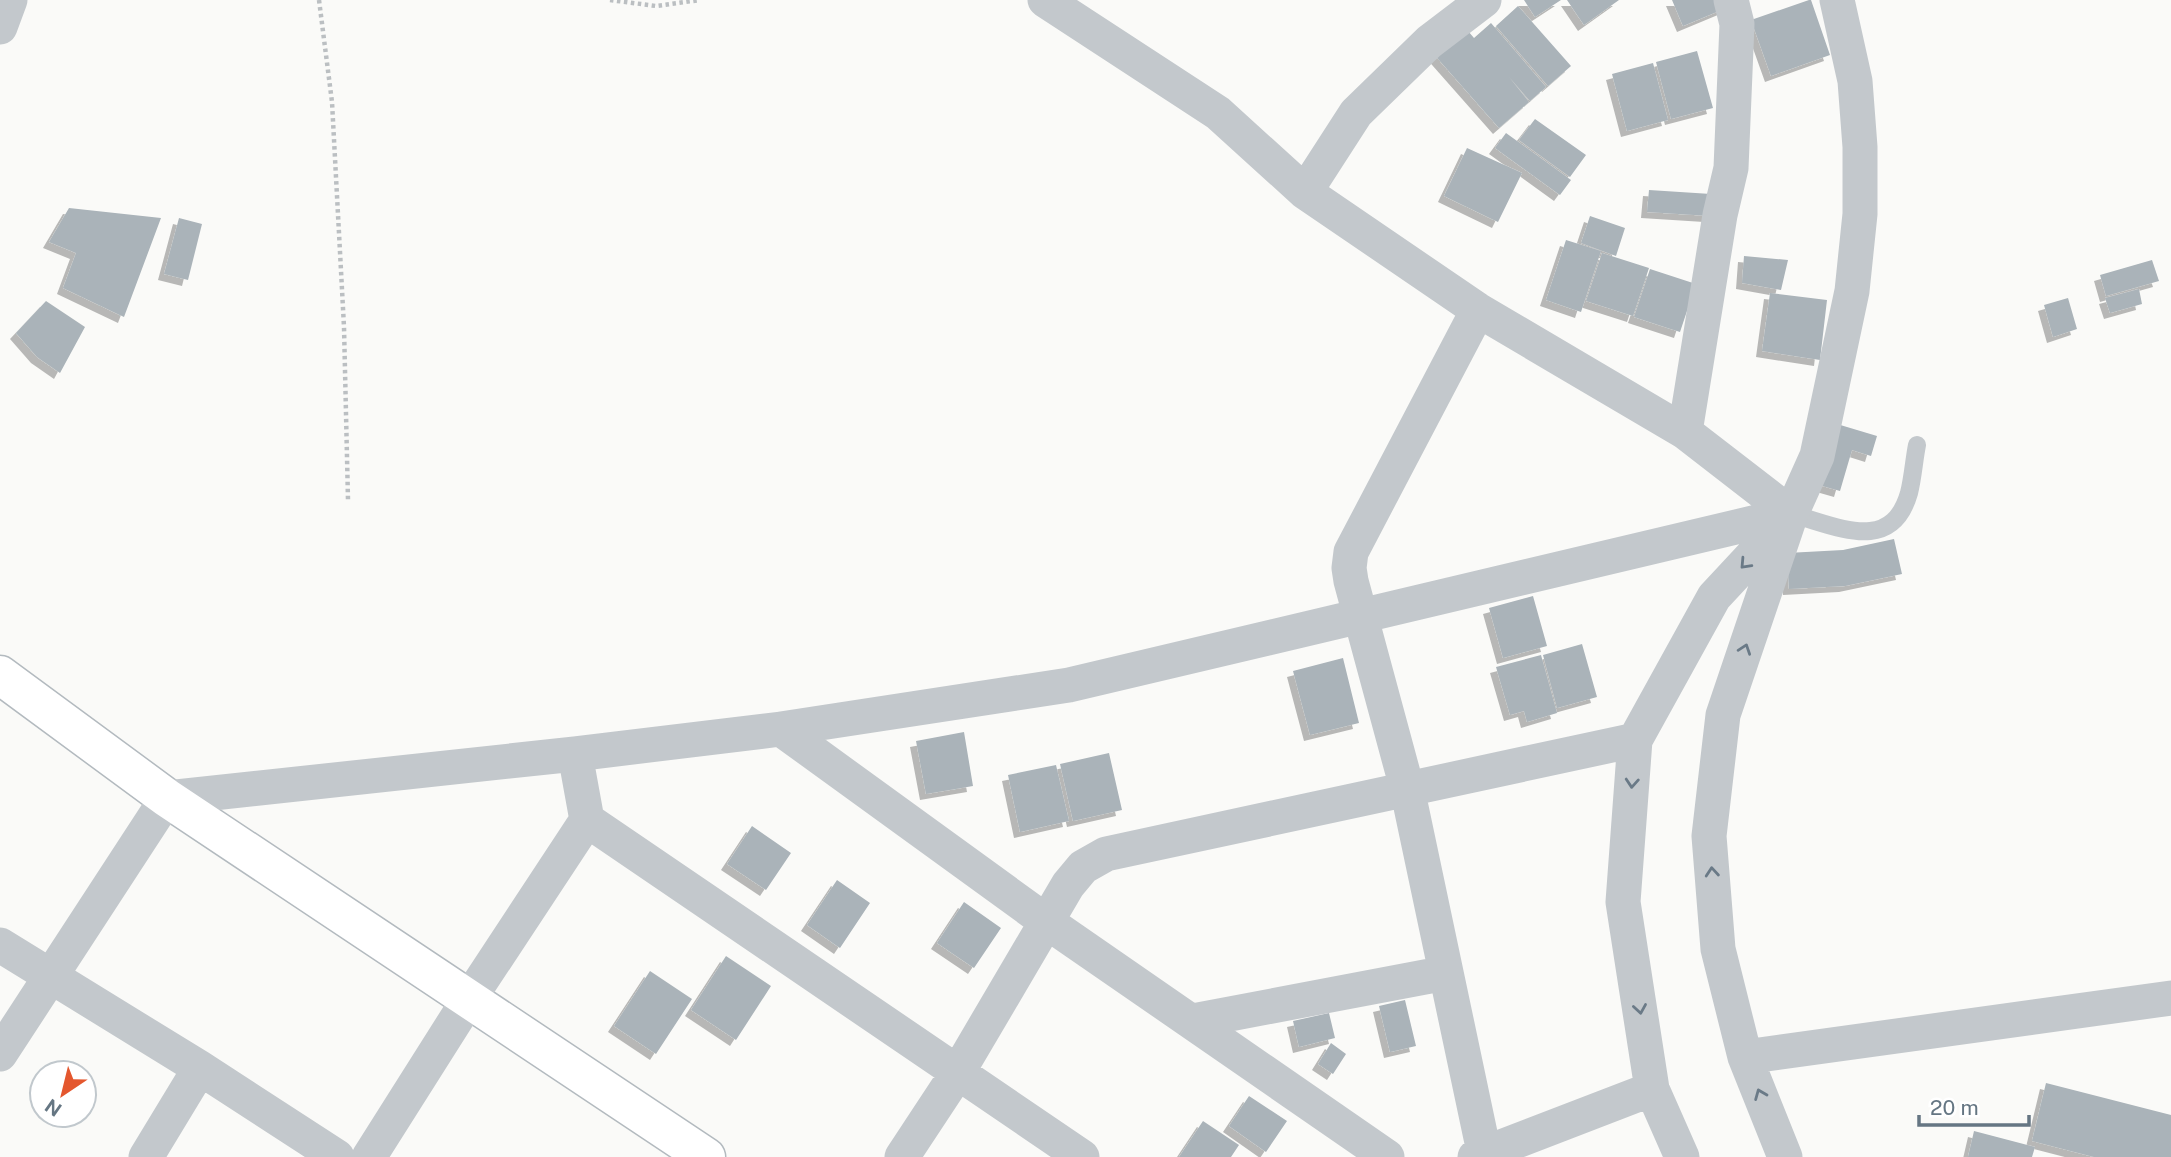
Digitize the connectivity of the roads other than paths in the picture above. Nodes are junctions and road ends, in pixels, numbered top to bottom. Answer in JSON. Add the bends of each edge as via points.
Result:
{"nodes":[{"id":1,"x":10,"y":0,"type":"edge"},
{"id":2,"x":1045,"y":0,"type":"edge"},
{"id":3,"x":1484,"y":0,"type":"edge"},
{"id":4,"x":1731,"y":0,"type":"edge"},
{"id":5,"x":1837,"y":0,"type":"edge"},
{"id":6,"x":0,"y":27,"type":"edge"},
{"id":7,"x":1306,"y":192,"type":"junction"},
{"id":8,"x":1478,"y":310,"type":"junction"},
{"id":9,"x":1685,"y":432,"type":"junction"},
{"id":10,"x":1917,"y":445,"type":"dead end"},
{"id":11,"x":1791,"y":514,"type":"junction"},
{"id":12,"x":1359,"y":616,"type":"junction"},
{"id":13,"x":0,"y":676,"type":"edge"},
{"id":14,"x":781,"y":729,"type":"junction"},
{"id":15,"x":1635,"y":740,"type":"junction"},
{"id":16,"x":575,"y":754,"type":"junction"},
{"id":17,"x":1407,"y":788,"type":"junction"},
{"id":18,"x":167,"y":798,"type":"junction"},
{"id":19,"x":587,"y":820,"type":"junction"},
{"id":20,"x":1047,"y":922,"type":"junction"},
{"id":21,"x":0,"y":945,"type":"edge"},
{"id":22,"x":1446,"y":973,"type":"junction"},
{"id":23,"x":51,"y":976,"type":"junction"},
{"id":24,"x":2171,"y":998,"type":"edge"},
{"id":25,"x":469,"y":999,"type":"junction"},
{"id":26,"x":1193,"y":1021,"type":"junction"},
{"id":27,"x":0,"y":1054,"type":"edge"},
{"id":28,"x":1745,"y":1058,"type":"junction"},
{"id":29,"x":200,"y":1068,"type":"junction"},
{"id":30,"x":958,"y":1072,"type":"junction"},
{"id":31,"x":1652,"y":1089,"type":"junction"},
{"id":32,"x":1480,"y":1155,"type":"edge"},
{"id":33,"x":146,"y":1157,"type":"edge"},
{"id":34,"x":337,"y":1157,"type":"edge"},
{"id":35,"x":369,"y":1157,"type":"edge"},
{"id":36,"x":706,"y":1157,"type":"edge"},
{"id":37,"x":902,"y":1157,"type":"edge"},
{"id":38,"x":1082,"y":1157,"type":"edge"},
{"id":39,"x":1387,"y":1157,"type":"edge"},
{"id":40,"x":1682,"y":1157,"type":"edge"},
{"id":41,"x":1785,"y":1157,"type":"edge"}],
"edges":[{"from":1,"to":6,"type":"street"},
{"from":2,"to":7,"type":"street","via":[[1218,113]]},
{"from":3,"to":7,"type":"street","via":[[1429,42],[1356,113]]},
{"from":4,"to":9,"type":"street","via":[[1737,24],[1731,168]]},
{"from":5,"to":11,"type":"street","via":[[1855,80],[1860,214],[1852,291],[1817,456]]},
{"from":7,"to":8,"type":"street"},
{"from":8,"to":9,"type":"street"},
{"from":8,"to":12,"type":"street","via":[[1351,552],[1349,568]]},
{"from":9,"to":11,"type":"street"},
{"from":10,"to":11,"type":"lane","via":[[1909,495],[1895,520],[1878,532],[1851,531]]},
{"from":11,"to":12,"type":"street"},
{"from":11,"to":15,"type":"street","one_way":true,"via":[[1714,597]]},
{"from":28,"to":11,"type":"street","one_way":true,"via":[[1718,949],[1709,836],[1723,715]]},
{"from":12,"to":14,"type":"street","via":[[1069,685]]},
{"from":12,"to":17,"type":"street"},
{"from":13,"to":18,"type":"street"},
{"from":14,"to":16,"type":"street"},
{"from":14,"to":20,"type":"street"},
{"from":15,"to":17,"type":"street"},
{"from":15,"to":31,"type":"street","one_way":true,"via":[[1623,902]]},
{"from":16,"to":18,"type":"street"},
{"from":16,"to":19,"type":"street"},
{"from":17,"to":20,"type":"street","via":[[1106,854],[1083,867]]},
{"from":17,"to":22,"type":"street"},
{"from":18,"to":23,"type":"street"},
{"from":18,"to":25,"type":"street"},
{"from":19,"to":25,"type":"street"},
{"from":19,"to":30,"type":"street"},
{"from":20,"to":26,"type":"street"},
{"from":20,"to":30,"type":"street"},
{"from":21,"to":23,"type":"street"},
{"from":22,"to":26,"type":"street"},
{"from":22,"to":32,"type":"street"},
{"from":23,"to":27,"type":"street"},
{"from":23,"to":29,"type":"street"},
{"from":24,"to":28,"type":"street"},
{"from":25,"to":35,"type":"street"},
{"from":25,"to":36,"type":"street"},
{"from":26,"to":39,"type":"street"},
{"from":41,"to":28,"type":"street","one_way":true},
{"from":29,"to":33,"type":"street"},
{"from":29,"to":34,"type":"street"},
{"from":30,"to":37,"type":"street"},
{"from":30,"to":38,"type":"street"},
{"from":31,"to":32,"type":"street"},
{"from":31,"to":40,"type":"street"}]}
